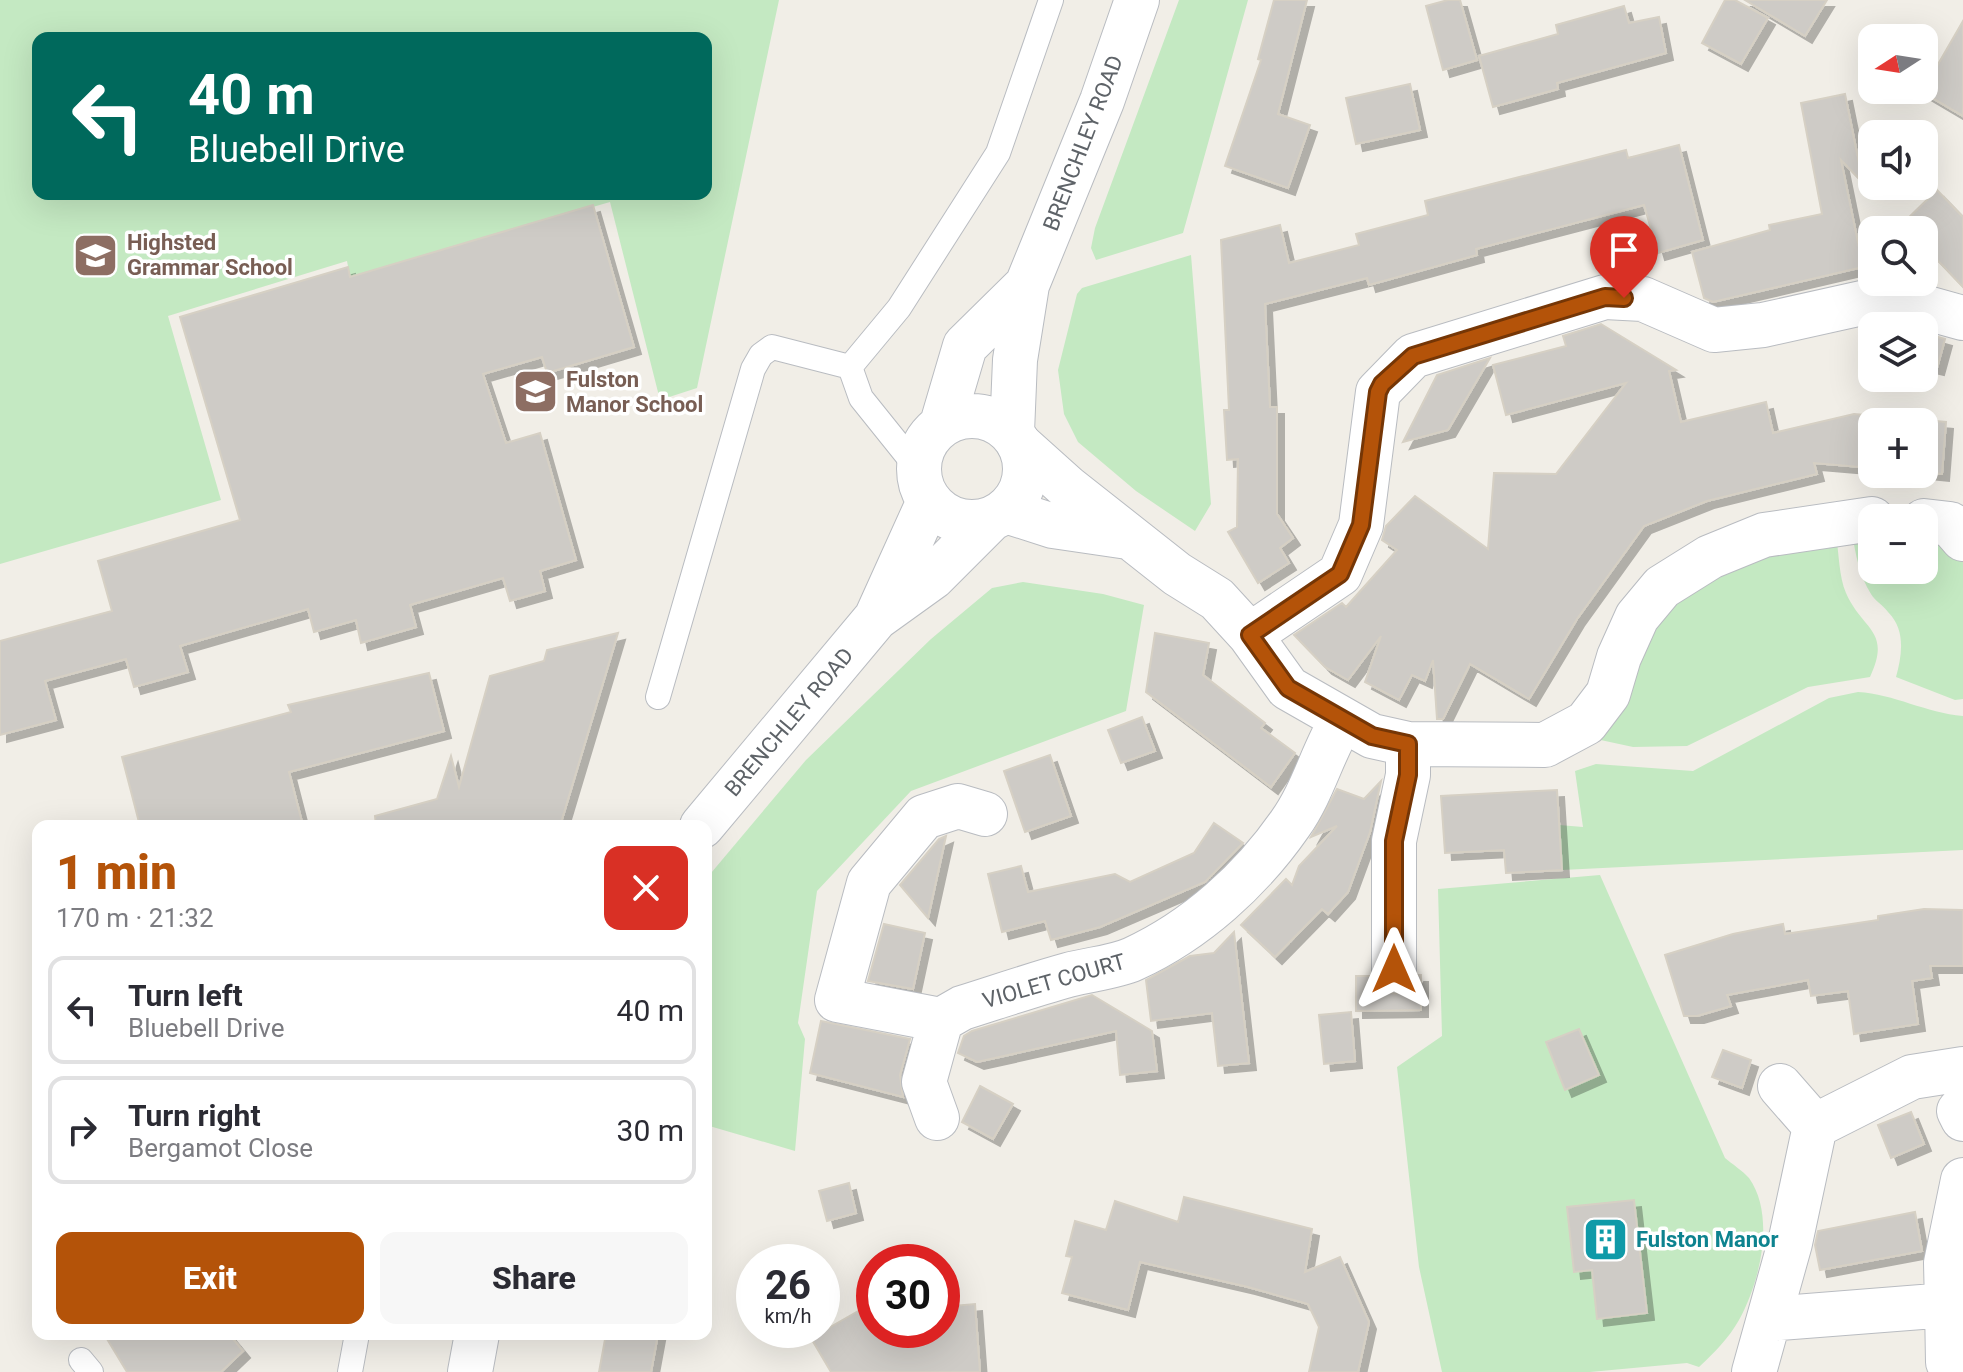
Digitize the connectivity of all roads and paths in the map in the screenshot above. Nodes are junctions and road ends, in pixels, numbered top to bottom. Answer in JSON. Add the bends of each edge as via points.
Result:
{"nodes":[{"id":1,"x":1051,"y":0,"type":"edge"},
{"id":2,"x":1137,"y":0,"type":"edge"},
{"id":3,"x":1027,"y":285,"type":"junction"},
{"id":4,"x":1963,"y":318,"type":"edge"},
{"id":5,"x":850,"y":367,"type":"junction"},
{"id":6,"x":942,"y":424,"type":"junction"},
{"id":7,"x":1016,"y":438,"type":"junction"},
{"id":8,"x":924,"y":485,"type":"junction"},
{"id":9,"x":998,"y":515,"type":"junction"},
{"id":10,"x":1858,"y":521,"type":"edge"},
{"id":11,"x":1130,"y":537,"type":"junction"},
{"id":12,"x":876,"y":618,"type":"junction"},
{"id":13,"x":1250,"y":635,"type":"junction"},
{"id":14,"x":658,"y":697,"type":"dead end"},
{"id":15,"x":1342,"y":720,"type":"junction"},
{"id":16,"x":1408,"y":744,"type":"junction"},
{"id":17,"x":985,"y":814,"type":"dead end"},
{"id":18,"x":707,"y":820,"type":"edge"},
{"id":19,"x":1394,"y":969,"type":"dead end"},
{"id":20,"x":941,"y":1020,"type":"junction"},
{"id":21,"x":1780,"y":1086,"type":"dead end"},
{"id":22,"x":1962,"y":1100,"type":"edge"},
{"id":23,"x":937,"y":1118,"type":"dead end"},
{"id":24,"x":1815,"y":1126,"type":"junction"},
{"id":25,"x":1963,"y":1180,"type":"edge"},
{"id":26,"x":1947,"y":1305,"type":"junction"},
{"id":27,"x":1769,"y":1319,"type":"junction"},
{"id":28,"x":356,"y":1340,"type":"edge"},
{"id":29,"x":476,"y":1340,"type":"edge"},
{"id":30,"x":1948,"y":1362,"type":"dead end"},
{"id":31,"x":350,"y":1372,"type":"edge"},
{"id":32,"x":470,"y":1372,"type":"edge"},
{"id":33,"x":1754,"y":1372,"type":"edge"}],
"edges":[{"from":1,"to":5,"type":"lane","via":[[998,153],[899,308]]},
{"from":2,"to":3,"type":"street","name":"BRENCHLEY ROAD"},
{"from":3,"to":6,"type":"street","name":"BRENCHLEY ROAD","via":[[965,346]]},
{"from":3,"to":7,"type":"street","name":"BRENCHLEY ROAD","via":[[1015,360]]},
{"from":4,"to":13,"type":"street","via":[[1916,305],[1871,301],[1788,321],[1714,330],[1643,299],[1605,297],[1413,356],[1378,392],[1361,525],[1340,574]]},
{"from":5,"to":8,"type":"lane","via":[[861,398]]},
{"from":5,"to":14,"type":"lane","via":[[772,347],[761,355]]},
{"from":6,"to":7,"type":"street","via":[[971,415],[986,417]]},
{"from":6,"to":8,"type":"street","via":[[929,436]]},
{"from":7,"to":9,"type":"street","via":[[1025,472],[1023,487]]},
{"from":7,"to":11,"type":"street"},
{"from":8,"to":9,"type":"street","via":[[957,521]]},
{"from":8,"to":12,"type":"street","name":"BRENCHLEY ROAD"},
{"from":9,"to":11,"type":"street"},
{"from":9,"to":12,"type":"street","name":"BRENCHLEY ROAD","via":[[933,577]]},
{"from":10,"to":16,"type":"street","via":[[1764,535],[1710,557],[1662,587],[1637,617],[1608,694],[1586,723],[1545,745]]},
{"from":11,"to":13,"type":"street","via":[[1217,599]]},
{"from":12,"to":18,"type":"street","name":"BRENCHLEY ROAD"},
{"from":13,"to":15,"type":"street","via":[[1288,688]]},
{"from":15,"to":16,"type":"street","via":[[1372,736]]},
{"from":15,"to":20,"type":"street","name":"VIOLET COURT","via":[[1291,823],[1214,907],[1131,960],[962,1008]]},
{"from":16,"to":19,"type":"street","via":[[1408,775],[1394,841]]},
{"from":17,"to":20,"type":"street","via":[[958,806],[924,817],[869,883],[841,977],[837,1000]]},
{"from":20,"to":23,"type":"street","via":[[924,1082]]},
{"from":21,"to":24,"type":"street"},
{"from":22,"to":24,"type":"street","via":[[1912,1077]]},
{"from":24,"to":27,"type":"street"},
{"from":25,"to":26,"type":"street","via":[[1946,1263]]},
{"from":26,"to":27,"type":"street"},
{"from":26,"to":30,"type":"street"},
{"from":27,"to":33,"type":"street"},
{"from":28,"to":31,"type":"lane"},
{"from":29,"to":32,"type":"street"}]}
